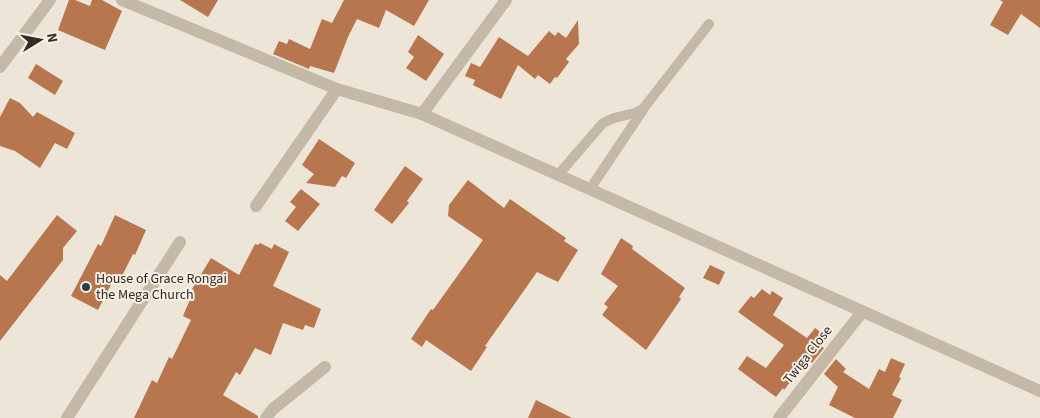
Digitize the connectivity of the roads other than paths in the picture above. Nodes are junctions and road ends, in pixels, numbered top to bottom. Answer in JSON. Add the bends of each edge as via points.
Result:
{"nodes":[{"id":1,"x":50,"y":0,"type":"edge"},
{"id":2,"x":122,"y":0,"type":"edge"},
{"id":3,"x":506,"y":0,"type":"edge"},
{"id":4,"x":709,"y":24,"type":"dead end"},
{"id":5,"x":0,"y":67,"type":"edge"},
{"id":6,"x":337,"y":89,"type":"junction"},
{"id":7,"x":643,"y":109,"type":"junction"},
{"id":8,"x":422,"y":114,"type":"junction"},
{"id":9,"x":558,"y":175,"type":"junction"},
{"id":10,"x":590,"y":189,"type":"junction"},
{"id":11,"x":256,"y":206,"type":"dead end"},
{"id":12,"x":180,"y":242,"type":"dead end"},
{"id":13,"x":862,"y":312,"type":"junction"},
{"id":14,"x":325,"y":367,"type":"dead end"},
{"id":15,"x":1040,"y":391,"type":"edge"},
{"id":16,"x":67,"y":418,"type":"edge"},
{"id":17,"x":266,"y":418,"type":"edge"},
{"id":18,"x":779,"y":418,"type":"edge"}],
"edges":[{"from":1,"to":5,"type":"street"},
{"from":2,"to":6,"type":"street"},
{"from":3,"to":8,"type":"street"},
{"from":4,"to":7,"type":"lane"},
{"from":6,"to":8,"type":"street"},
{"from":6,"to":11,"type":"street"},
{"from":7,"to":9,"type":"lane","via":[[603,123]]},
{"from":7,"to":10,"type":"lane"},
{"from":8,"to":9,"type":"street"},
{"from":9,"to":10,"type":"street"},
{"from":10,"to":13,"type":"street"},
{"from":12,"to":16,"type":"street"},
{"from":13,"to":15,"type":"street"},
{"from":13,"to":18,"type":"street","name":"Twiga Close"},
{"from":14,"to":17,"type":"street"}]}
